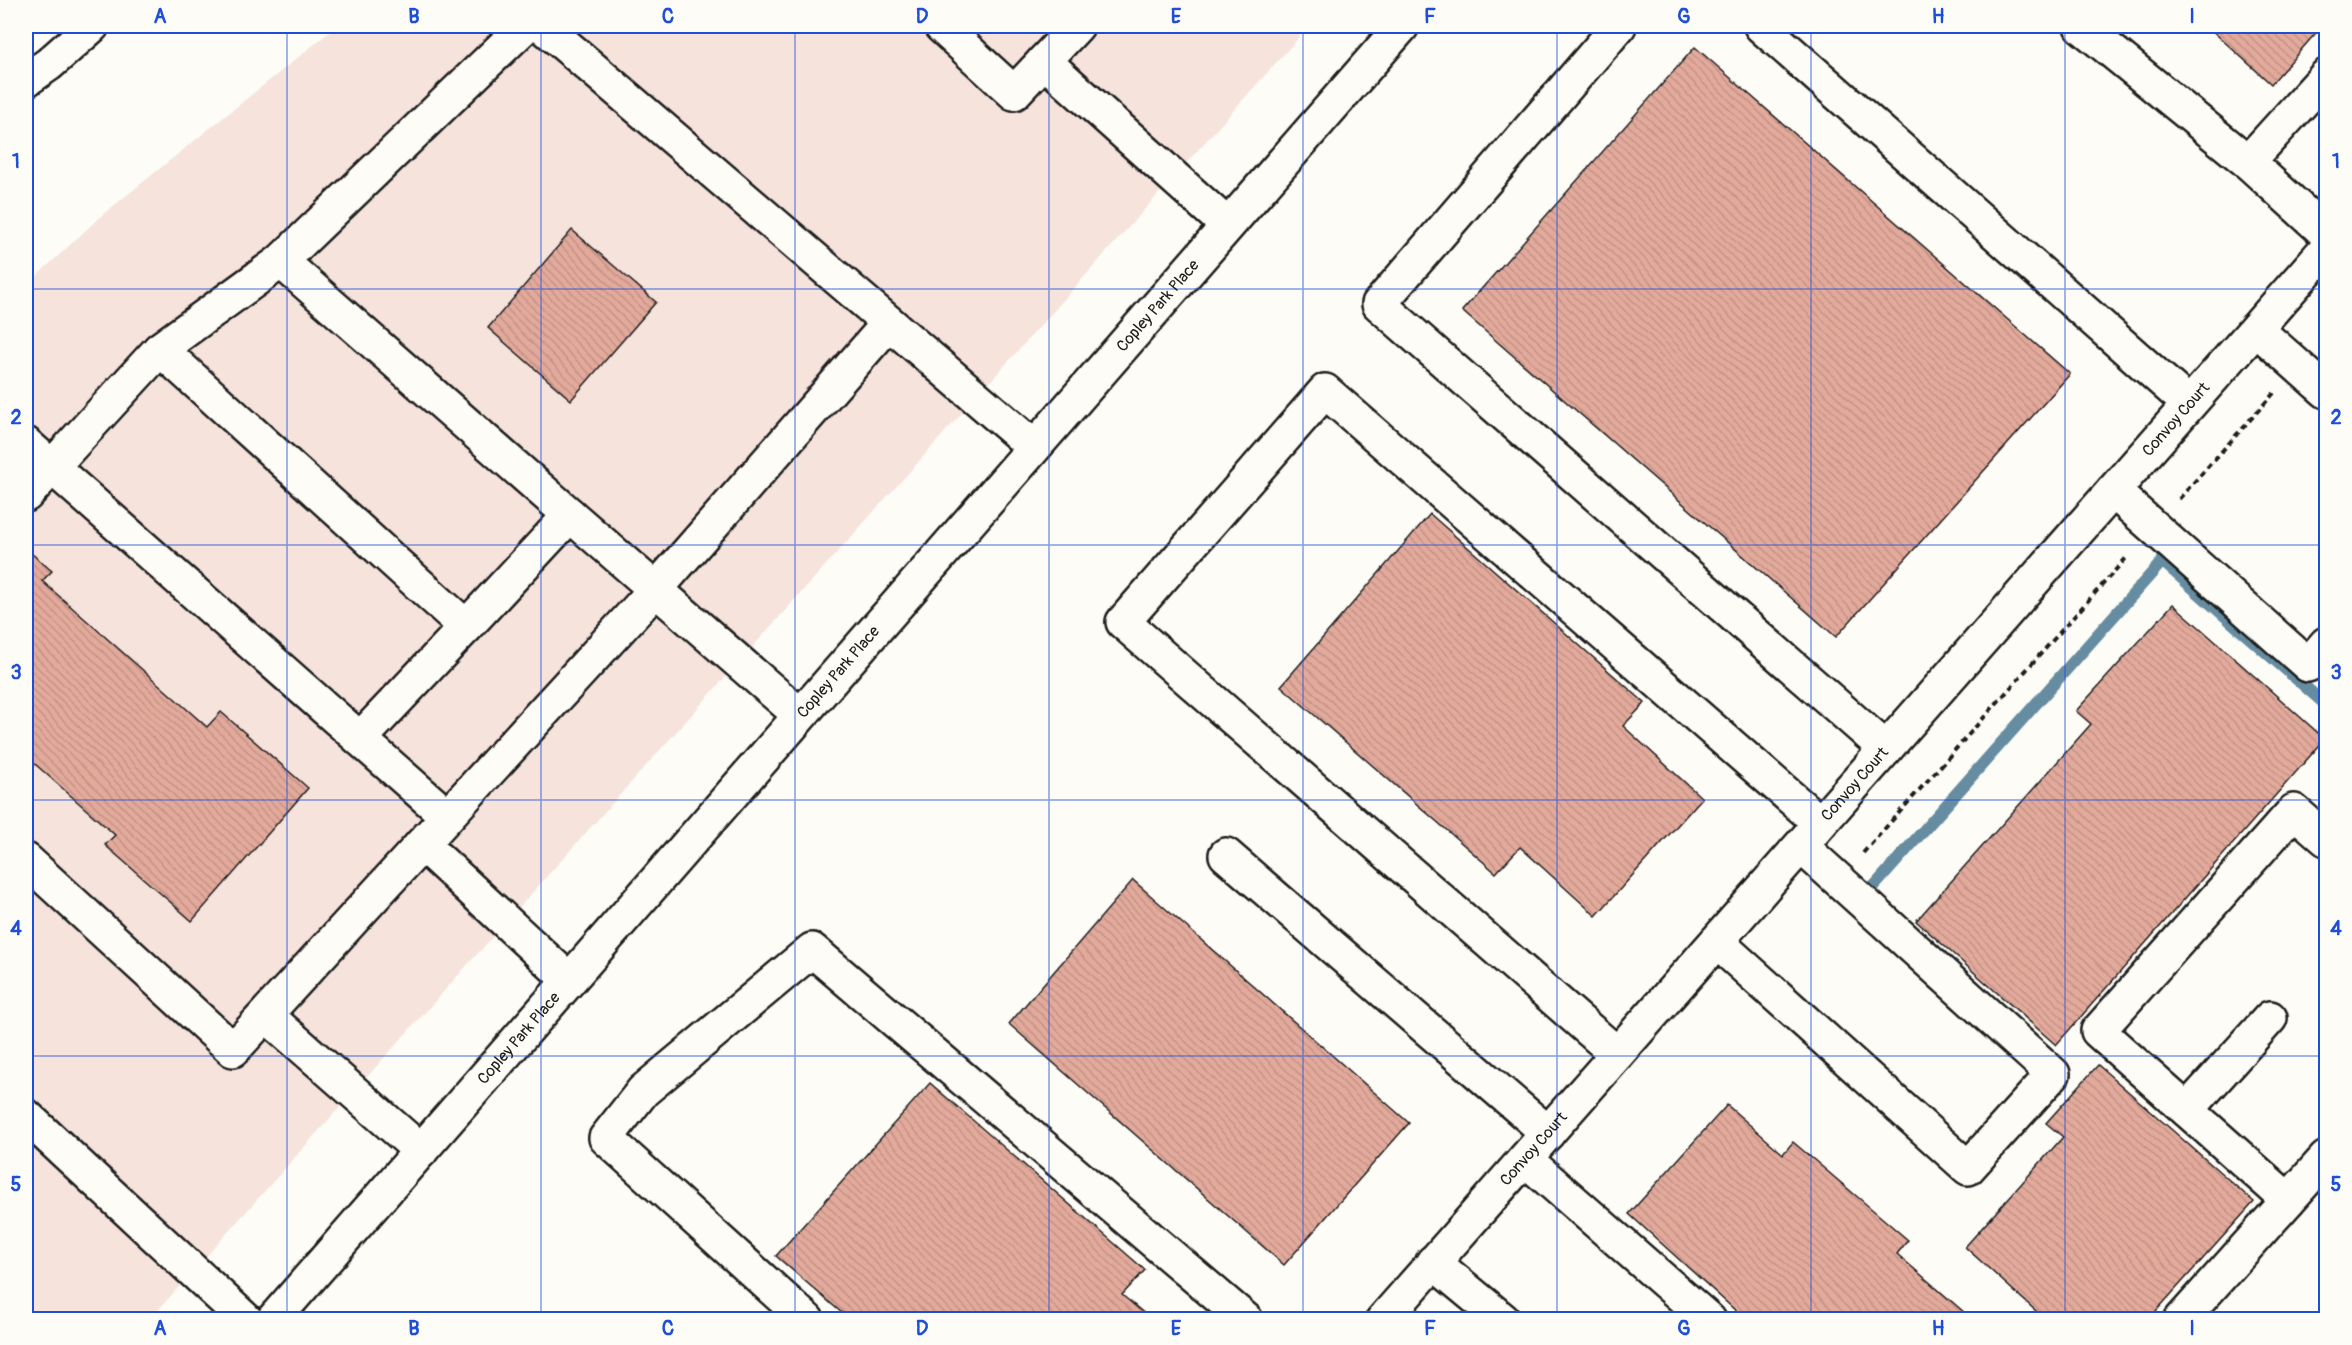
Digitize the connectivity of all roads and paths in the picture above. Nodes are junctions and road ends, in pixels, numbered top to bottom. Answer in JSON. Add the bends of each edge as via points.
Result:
{"nodes":[{"id":1,"x":92,"y":26,"type":"edge"},
{"id":2,"x":106,"y":26,"type":"edge"},
{"id":3,"x":525,"y":26,"type":"edge"},
{"id":4,"x":543,"y":26,"type":"edge"},
{"id":5,"x":941,"y":26,"type":"edge"},
{"id":6,"x":1077,"y":26,"type":"edge"},
{"id":7,"x":1402,"y":26,"type":"edge"},
{"id":8,"x":1619,"y":26,"type":"edge"},
{"id":9,"x":1761,"y":26,"type":"edge"},
{"id":10,"x":2081,"y":26,"type":"edge"},
{"id":11,"x":1044,"y":61,"type":"junction"},
{"id":12,"x":37,"y":72,"type":"edge"},
{"id":13,"x":2326,"y":76,"type":"edge"},
{"id":14,"x":2248,"y":162,"type":"junction"},
{"id":15,"x":1227,"y":225,"type":"junction"},
{"id":16,"x":2326,"y":233,"type":"edge"},
{"id":17,"x":2326,"y":249,"type":"edge"},
{"id":18,"x":281,"y":261,"type":"junction"},
{"id":19,"x":890,"y":323,"type":"junction"},
{"id":20,"x":2256,"y":329,"type":"junction"},
{"id":21,"x":160,"y":349,"type":"junction"},
{"id":22,"x":2280,"y":386,"type":"dead end"},
{"id":23,"x":2326,"y":391,"type":"edge"},
{"id":24,"x":2189,"y":404,"type":"junction"},
{"id":25,"x":26,"y":444,"type":"edge"},
{"id":26,"x":1034,"y":447,"type":"junction"},
{"id":27,"x":52,"y":466,"type":"junction"},
{"id":28,"x":2113,"y":491,"type":"junction"},
{"id":29,"x":26,"y":495,"type":"edge"},
{"id":30,"x":570,"y":515,"type":"junction"},
{"id":31,"x":2153,"y":527,"type":"junction"},
{"id":32,"x":656,"y":589,"type":"junction"},
{"id":33,"x":466,"y":627,"type":"junction"},
{"id":34,"x":2326,"y":644,"type":"edge"},
{"id":35,"x":800,"y":715,"type":"junction"},
{"id":36,"x":360,"y":739,"type":"junction"},
{"id":37,"x":1886,"y":749,"type":"junction"},
{"id":38,"x":447,"y":816,"type":"junction"},
{"id":39,"x":1811,"y":835,"type":"junction"},
{"id":40,"x":2326,"y":839,"type":"edge"},
{"id":41,"x":422,"y":844,"type":"junction"},
{"id":42,"x":1226,"y":855,"type":"dead end"},
{"id":43,"x":26,"y":860,"type":"edge"},
{"id":44,"x":1838,"y":880,"type":"junction"},
{"id":45,"x":1716,"y":942,"type":"junction"},
{"id":46,"x":569,"y":980,"type":"junction"},
{"id":47,"x":266,"y":1015,"type":"junction"},
{"id":48,"x":2270,"y":1018,"type":"dead end"},
{"id":49,"x":1617,"y":1054,"type":"junction"},
{"id":50,"x":2187,"y":1110,"type":"junction"},
{"id":51,"x":26,"y":1116,"type":"edge"},
{"id":52,"x":1548,"y":1133,"type":"junction"},
{"id":53,"x":421,"y":1151,"type":"junction"},
{"id":54,"x":1525,"y":1158,"type":"junction"},
{"id":55,"x":2326,"y":1158,"type":"edge"},
{"id":56,"x":2288,"y":1200,"type":"junction"},
{"id":57,"x":1433,"y":1262,"type":"junction"},
{"id":58,"x":246,"y":1320,"type":"edge"},
{"id":59,"x":273,"y":1320,"type":"edge"},
{"id":60,"x":807,"y":1320,"type":"edge"},
{"id":61,"x":1246,"y":1320,"type":"edge"},
{"id":62,"x":1383,"y":1320,"type":"edge"},
{"id":63,"x":1503,"y":1320,"type":"edge"},
{"id":64,"x":1710,"y":1320,"type":"edge"},
{"id":65,"x":2181,"y":1320,"type":"edge"}],
"edges":[{"from":1,"to":12,"type":"main road"},
{"from":2,"to":12,"type":"main road"},
{"from":3,"to":18,"type":"main road"},
{"from":4,"to":19,"type":"main road"},
{"from":5,"to":11,"type":"main road","via":[[1014,93]]},
{"from":6,"to":11,"type":"main road"},
{"from":7,"to":15,"type":"main road","name":"Copley Park Place"},
{"from":8,"to":37,"type":"main road","via":[[1379,304]]},
{"from":9,"to":24,"type":"main road"},
{"from":10,"to":14,"type":"main road"},
{"from":11,"to":15,"type":"main road"},
{"from":13,"to":14,"type":"main road"},
{"from":14,"to":16,"type":"main road"},
{"from":15,"to":26,"type":"main road","name":"Copley Park Place"},
{"from":17,"to":20,"type":"main road","name":"Convoy Court"},
{"from":18,"to":21,"type":"main road"},
{"from":18,"to":30,"type":"main road"},
{"from":19,"to":26,"type":"main road"},
{"from":19,"to":32,"type":"main road"},
{"from":20,"to":23,"type":"main road"},
{"from":20,"to":24,"type":"main road","name":"Convoy Court"},
{"from":21,"to":27,"type":"main road"},
{"from":21,"to":33,"type":"main road"},
{"from":22,"to":31,"type":"path"},
{"from":24,"to":28,"type":"main road","name":"Convoy Court"},
{"from":25,"to":27,"type":"main road"},
{"from":26,"to":35,"type":"main road","name":"Copley Park Place"},
{"from":27,"to":29,"type":"main road"},
{"from":27,"to":36,"type":"main road"},
{"from":28,"to":31,"type":"main road"},
{"from":28,"to":37,"type":"main road","name":"Convoy Court"},
{"from":30,"to":32,"type":"main road"},
{"from":30,"to":33,"type":"main road"},
{"from":31,"to":34,"type":"main road","via":[[2308,665]]},
{"from":31,"to":44,"type":"path"},
{"from":32,"to":35,"type":"main road"},
{"from":32,"to":38,"type":"main road"},
{"from":33,"to":36,"type":"main road"},
{"from":35,"to":46,"type":"main road","name":"Copley Park Place"},
{"from":36,"to":38,"type":"main road"},
{"from":37,"to":39,"type":"main road","name":"Convoy Court"},
{"from":38,"to":41,"type":"main road"},
{"from":39,"to":44,"type":"main road"},
{"from":39,"to":45,"type":"main road","name":"Convoy Court"},
{"from":39,"to":49,"type":"main road","via":[[1325,390],[1123,622]]},
{"from":40,"to":50,"type":"main road","via":[[2294,811],[2098,1031]]},
{"from":41,"to":46,"type":"main road"},
{"from":41,"to":47,"type":"main road"},
{"from":42,"to":52,"type":"main road"},
{"from":43,"to":47,"type":"main road","via":[[233,1050]]},
{"from":44,"to":45,"type":"main road","via":[[2054,1074],[1968,1168]]},
{"from":45,"to":49,"type":"main road","name":"Convoy Court"},
{"from":46,"to":53,"type":"main road","name":"Copley Park Place"},
{"from":47,"to":53,"type":"main road"},
{"from":48,"to":50,"type":"main road"},
{"from":49,"to":52,"type":"main road","name":"Convoy Court"},
{"from":50,"to":56,"type":"main road"},
{"from":51,"to":58,"type":"main road"},
{"from":52,"to":54,"type":"main road","name":"Convoy Court"},
{"from":53,"to":59,"type":"main road","name":"Copley Park Place"},
{"from":54,"to":57,"type":"main road","name":"Convoy Court"},
{"from":54,"to":64,"type":"main road"},
{"from":55,"to":56,"type":"main road"},
{"from":56,"to":65,"type":"main road"},
{"from":57,"to":62,"type":"main road","name":"Convoy Court"},
{"from":57,"to":63,"type":"main road"},
{"from":60,"to":61,"type":"main road","via":[[606,1138],[643,1091],[812,950]]}]}
